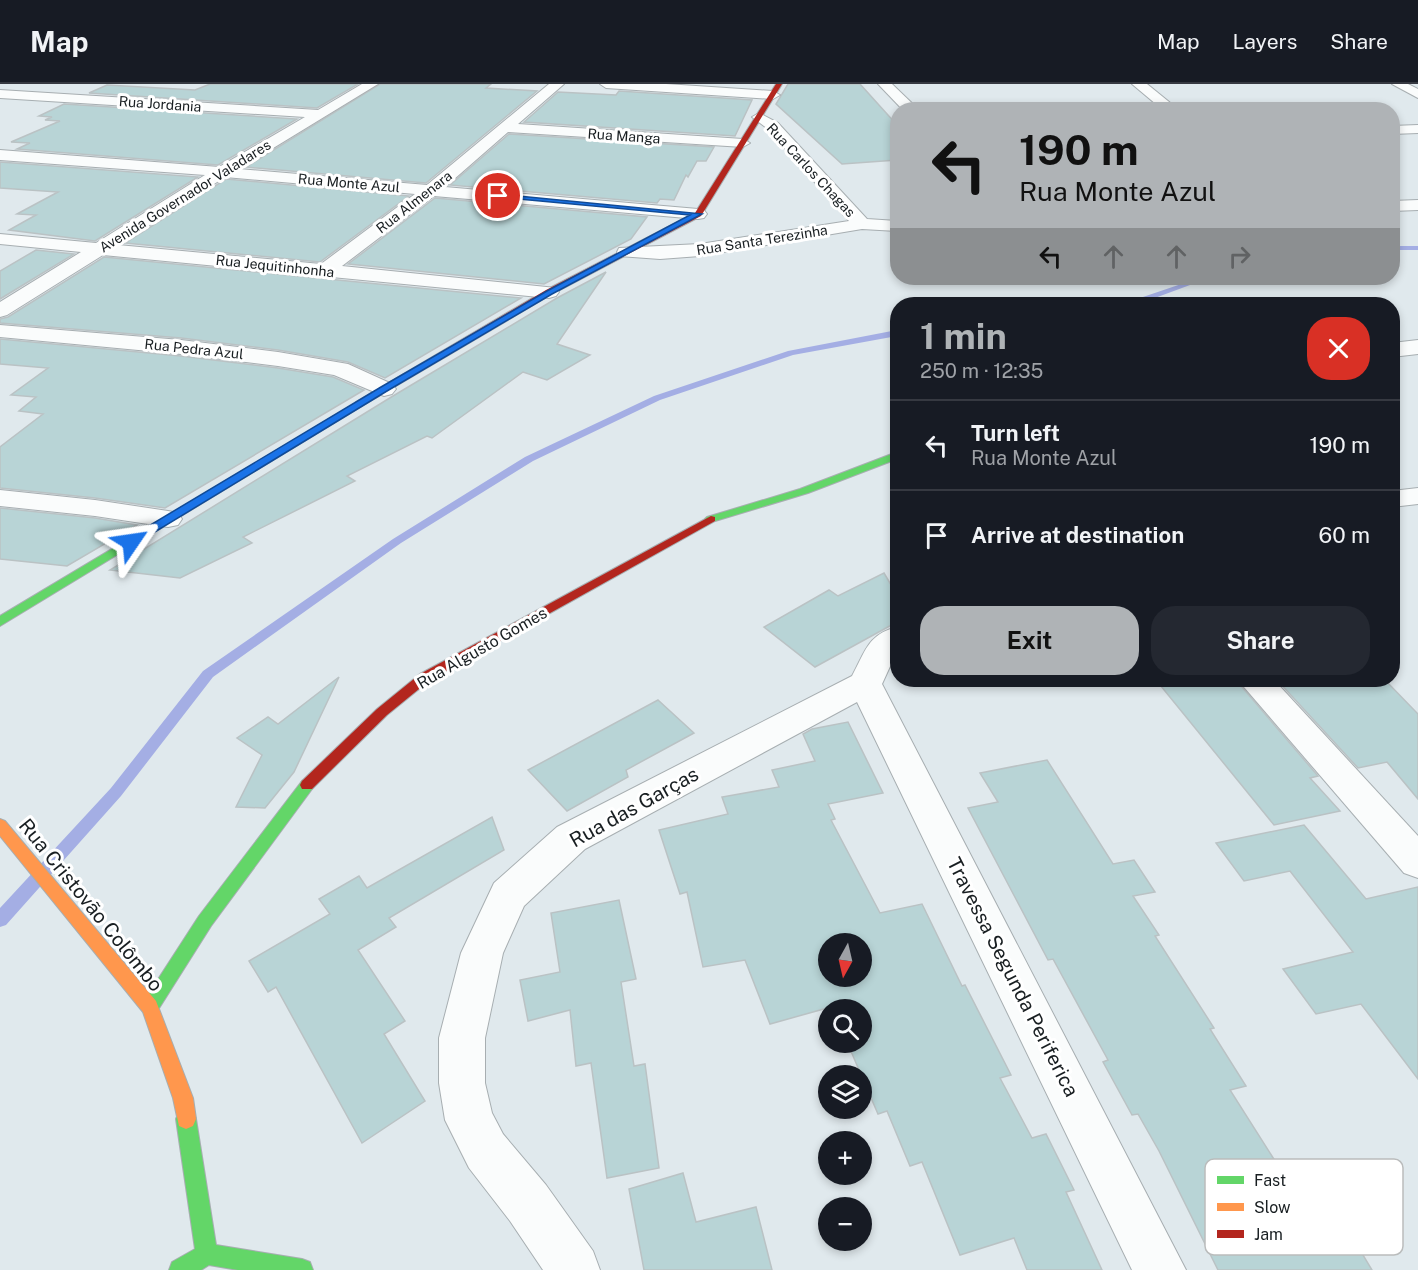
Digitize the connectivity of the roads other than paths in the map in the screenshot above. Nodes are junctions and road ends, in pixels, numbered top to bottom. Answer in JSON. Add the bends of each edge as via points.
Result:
{"nodes":[{"id":1,"x":13,"y":84,"type":"edge"},
{"id":2,"x":371,"y":84,"type":"edge"},
{"id":3,"x":558,"y":84,"type":"edge"},
{"id":4,"x":606,"y":84,"type":"edge"},
{"id":5,"x":884,"y":84,"type":"edge"},
{"id":6,"x":1139,"y":84,"type":"edge"},
{"id":7,"x":1398,"y":84,"type":"edge"},
{"id":8,"x":0,"y":88,"type":"edge"},
{"id":9,"x":776,"y":90,"type":"edge"},
{"id":10,"x":0,"y":94,"type":"edge"},
{"id":11,"x":1418,"y":94,"type":"edge"},
{"id":12,"x":903,"y":102,"type":"edge"},
{"id":13,"x":1162,"y":102,"type":"edge"},
{"id":14,"x":320,"y":114,"type":"junction"},
{"id":15,"x":759,"y":117,"type":"junction"},
{"id":16,"x":506,"y":128,"type":"junction"},
{"id":17,"x":1418,"y":129,"type":"edge"},
{"id":18,"x":1400,"y":130,"type":"edge"},
{"id":19,"x":742,"y":143,"type":"junction"},
{"id":20,"x":0,"y":155,"type":"edge"},
{"id":21,"x":222,"y":172,"type":"junction"},
{"id":22,"x":431,"y":190,"type":"junction"},
{"id":23,"x":1418,"y":205,"type":"edge"},
{"id":24,"x":1400,"y":206,"type":"edge"},
{"id":25,"x":698,"y":214,"type":"junction"},
{"id":26,"x":862,"y":224,"type":"junction"},
{"id":27,"x":890,"y":226,"type":"edge"},
{"id":28,"x":0,"y":239,"type":"edge"},
{"id":29,"x":99,"y":249,"type":"junction"},
{"id":30,"x":626,"y":252,"type":"junction"},
{"id":31,"x":324,"y":271,"type":"junction"},
{"id":32,"x":549,"y":292,"type":"junction"},
{"id":33,"x":0,"y":311,"type":"edge"},
{"id":34,"x":0,"y":331,"type":"edge"},
{"id":35,"x":1418,"y":346,"type":"edge"},
{"id":36,"x":1400,"y":349,"type":"edge"},
{"id":37,"x":384,"y":389,"type":"junction"},
{"id":38,"x":890,"y":458,"type":"edge"},
{"id":39,"x":1418,"y":496,"type":"edge"},
{"id":40,"x":0,"y":498,"type":"edge"},
{"id":41,"x":1400,"y":498,"type":"edge"},
{"id":42,"x":168,"y":519,"type":"junction"},
{"id":43,"x":0,"y":622,"type":"edge"},
{"id":44,"x":890,"y":641,"type":"edge"},
{"id":45,"x":866,"y":684,"type":"junction"},
{"id":46,"x":1261,"y":687,"type":"edge"},
{"id":47,"x":0,"y":825,"type":"edge"},
{"id":48,"x":1418,"y":862,"type":"edge"},
{"id":49,"x":150,"y":1007,"type":"junction"},
{"id":50,"x":207,"y":1254,"type":"junction"},
{"id":51,"x":180,"y":1270,"type":"edge"},
{"id":52,"x":302,"y":1270,"type":"edge"},
{"id":53,"x":574,"y":1270,"type":"edge"},
{"id":54,"x":1160,"y":1270,"type":"edge"}],
"edges":[{"from":1,"to":8,"type":"street"},
{"from":2,"to":14,"type":"street","name":"Avenida Governador Valadares"},
{"from":3,"to":16,"type":"street","name":"Rua Almenara"},
{"from":4,"to":9,"type":"street","name":"Rua Carlos Chagas"},
{"from":5,"to":12,"type":"street"},
{"from":6,"to":13,"type":"street"},
{"from":7,"to":11,"type":"street"},
{"from":9,"to":15,"type":"street"},
{"from":10,"to":14,"type":"street","name":"Rua Jordania"},
{"from":14,"to":21,"type":"street","name":"Avenida Governador Valadares"},
{"from":15,"to":19,"type":"street"},
{"from":15,"to":26,"type":"street","name":"Rua Carlos Chagas","via":[[773,126]]},
{"from":16,"to":19,"type":"street","name":"Rua Manga"},
{"from":16,"to":22,"type":"street","name":"Rua Almenara"},
{"from":17,"to":18,"type":"street"},
{"from":19,"to":25,"type":"street"},
{"from":20,"to":21,"type":"street","name":"Rua Monte Azul"},
{"from":21,"to":22,"type":"street","name":"Rua Monte Azul"},
{"from":21,"to":29,"type":"street","name":"Avenida Governador Valadares"},
{"from":22,"to":25,"type":"street","name":"Rua Monte Azul"},
{"from":22,"to":31,"type":"street","name":"Rua Almenara"},
{"from":23,"to":24,"type":"street"},
{"from":25,"to":30,"type":"street"},
{"from":26,"to":27,"type":"street","name":"Rua Santa Terezinha"},
{"from":26,"to":30,"type":"street","name":"Rua Santa Terezinha","via":[[700,250]]},
{"from":28,"to":29,"type":"street","name":"Rua Jequitinhonha"},
{"from":29,"to":31,"type":"street","name":"Rua Jequitinhonha"},
{"from":29,"to":33,"type":"street","name":"Avenida Governador Valadares"},
{"from":30,"to":32,"type":"street"},
{"from":31,"to":32,"type":"street","name":"Rua Jequitinhonha"},
{"from":32,"to":37,"type":"street"},
{"from":34,"to":37,"type":"street","name":"Rua Pedra Azul","via":[[278,358],[339,369]]},
{"from":35,"to":36,"type":"street"},
{"from":37,"to":42,"type":"street"},
{"from":38,"to":49,"type":"street","name":"Rua Algusto Gomes","via":[[804,491],[717,516],[425,677],[313,777],[205,921]]},
{"from":39,"to":41,"type":"street"},
{"from":40,"to":42,"type":"street"},
{"from":42,"to":43,"type":"street"},
{"from":44,"to":45,"type":"street","via":[[884,645]]},
{"from":45,"to":53,"type":"street","name":"Rua das Garças","via":[[571,838],[508,895],[482,953],[462,1038],[462,1083],[469,1120],[486,1151]]},
{"from":45,"to":54,"type":"street","name":"Travessa Segunda Periferica"},
{"from":46,"to":48,"type":"street"},
{"from":47,"to":49,"type":"street","name":"Rua Cristovão Colômbo"},
{"from":49,"to":50,"type":"street","name":"Rua Cristovão Colômbo","via":[[183,1098]]},
{"from":50,"to":51,"type":"street"},
{"from":50,"to":52,"type":"street"}]}
